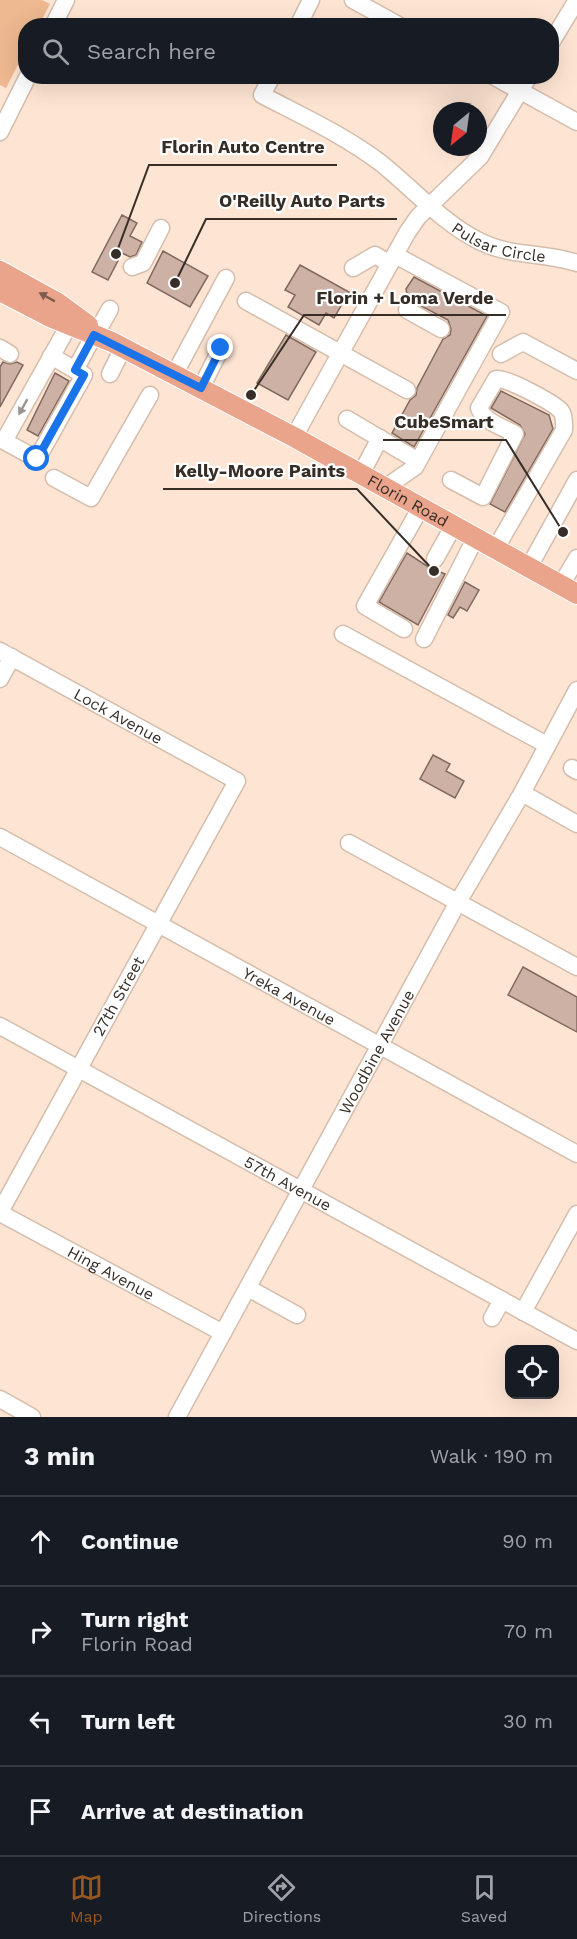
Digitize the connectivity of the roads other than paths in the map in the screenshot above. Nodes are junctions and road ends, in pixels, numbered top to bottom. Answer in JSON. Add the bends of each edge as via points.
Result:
{"nodes":[{"id":1,"x":66,"y":0,"type":"edge"},
{"id":2,"x":311,"y":0,"type":"edge"},
{"id":3,"x":353,"y":0,"type":"edge"},
{"id":4,"x":577,"y":0,"type":"edge"},
{"id":5,"x":57,"y":18,"type":"edge"},
{"id":6,"x":302,"y":18,"type":"edge"},
{"id":7,"x":386,"y":18,"type":"edge"},
{"id":8,"x":559,"y":30,"type":"edge"},
{"id":9,"x":21,"y":84,"type":"edge"},
{"id":10,"x":268,"y":84,"type":"edge"},
{"id":11,"x":507,"y":84,"type":"edge"},
{"id":12,"x":525,"y":84,"type":"edge"},
{"id":13,"x":520,"y":91,"type":"junction"},
{"id":14,"x":6,"y":104,"type":"edge"},
{"id":15,"x":577,"y":122,"type":"edge"},
{"id":16,"x":0,"y":132,"type":"edge"},
{"id":17,"x":431,"y":205,"type":"junction"},
{"id":18,"x":161,"y":228,"type":"dead end"},
{"id":19,"x":392,"y":260,"type":"junction"},
{"id":20,"x":577,"y":263,"type":"edge"},
{"id":21,"x":132,"y":267,"type":"dead end"},
{"id":22,"x":353,"y":268,"type":"dead end"},
{"id":23,"x":0,"y":271,"type":"edge"},
{"id":24,"x":226,"y":278,"type":"dead end"},
{"id":25,"x":3,"y":298,"type":"edge"},
{"id":26,"x":246,"y":301,"type":"dead end"},
{"id":27,"x":110,"y":309,"type":"dead end"},
{"id":28,"x":407,"y":310,"type":"dead end"},
{"id":29,"x":69,"y":325,"type":"junction"},
{"id":30,"x":441,"y":329,"type":"dead end"},
{"id":31,"x":107,"y":339,"type":"junction"},
{"id":32,"x":221,"y":348,"type":"dead end"},
{"id":33,"x":340,"y":354,"type":"junction"},
{"id":34,"x":501,"y":354,"type":"dead end"},
{"id":35,"x":51,"y":356,"type":"junction"},
{"id":36,"x":577,"y":371,"type":"edge"},
{"id":37,"x":80,"y":372,"type":"junction"},
{"id":38,"x":110,"y":374,"type":"dead end"},
{"id":39,"x":174,"y":375,"type":"junction"},
{"id":40,"x":201,"y":388,"type":"junction"},
{"id":41,"x":407,"y":390,"type":"dead end"},
{"id":42,"x":150,"y":396,"type":"dead end"},
{"id":43,"x":347,"y":419,"type":"dead end"},
{"id":44,"x":294,"y":437,"type":"junction"},
{"id":45,"x":380,"y":438,"type":"junction"},
{"id":46,"x":418,"y":461,"type":"junction"},
{"id":47,"x":361,"y":474,"type":"junction"},
{"id":48,"x":54,"y":478,"type":"dead end"},
{"id":49,"x":451,"y":480,"type":"dead end"},
{"id":50,"x":577,"y":480,"type":"edge"},
{"id":51,"x":386,"y":487,"type":"junction"},
{"id":52,"x":421,"y":507,"type":"junction"},
{"id":53,"x":454,"y":525,"type":"junction"},
{"id":54,"x":476,"y":537,"type":"junction"},
{"id":55,"x":496,"y":548,"type":"junction"},
{"id":56,"x":577,"y":558,"type":"edge"},
{"id":57,"x":435,"y":559,"type":"dead end"},
{"id":58,"x":529,"y":567,"type":"junction"},
{"id":59,"x":569,"y":590,"type":"edge"},
{"id":60,"x":404,"y":628,"type":"dead end"},
{"id":61,"x":343,"y":634,"type":"dead end"},
{"id":62,"x":424,"y":639,"type":"dead end"},
{"id":63,"x":6,"y":654,"type":"edge"},
{"id":64,"x":0,"y":679,"type":"edge"},
{"id":65,"x":577,"y":690,"type":"edge"},
{"id":66,"x":547,"y":745,"type":"junction"},
{"id":67,"x":237,"y":781,"type":"joint"},
{"id":68,"x":522,"y":793,"type":"junction"},
{"id":69,"x":577,"y":824,"type":"edge"},
{"id":70,"x":0,"y":837,"type":"edge"},
{"id":71,"x":349,"y":843,"type":"dead end"},
{"id":72,"x":458,"y":902,"type":"junction"},
{"id":73,"x":158,"y":924,"type":"junction"},
{"id":74,"x":577,"y":967,"type":"edge"},
{"id":75,"x":0,"y":1026,"type":"edge"},
{"id":76,"x":380,"y":1046,"type":"junction"},
{"id":77,"x":79,"y":1069,"type":"junction"},
{"id":78,"x":577,"y":1154,"type":"edge"},
{"id":79,"x":301,"y":1190,"type":"junction"},
{"id":80,"x":0,"y":1212,"type":"edge"},
{"id":81,"x":577,"y":1214,"type":"edge"},
{"id":82,"x":248,"y":1288,"type":"junction"},
{"id":83,"x":502,"y":1300,"type":"junction"},
{"id":84,"x":523,"y":1312,"type":"junction"},
{"id":85,"x":297,"y":1315,"type":"dead end"},
{"id":86,"x":492,"y":1318,"type":"dead end"},
{"id":87,"x":223,"y":1333,"type":"junction"},
{"id":88,"x":577,"y":1341,"type":"edge"},
{"id":89,"x":0,"y":1399,"type":"edge"},
{"id":90,"x":181,"y":1416,"type":"edge"},
{"id":91,"x":32,"y":1417,"type":"edge"}],
"edges":[{"from":1,"to":5,"type":"street"},
{"from":2,"to":6,"type":"street"},
{"from":3,"to":7,"type":"street"},
{"from":4,"to":8,"type":"street"},
{"from":9,"to":14,"type":"street"},
{"from":10,"to":17,"type":"street","name":"Pulsar Circle","via":[[262,95],[363,151]]},
{"from":11,"to":13,"type":"street"},
{"from":12,"to":13,"type":"street"},
{"from":13,"to":15,"type":"street"},
{"from":13,"to":17,"type":"street","via":[[480,157]]},
{"from":14,"to":16,"type":"street"},
{"from":17,"to":19,"type":"street","via":[[407,233]]},
{"from":17,"to":20,"type":"street","name":"Pulsar Circle","via":[[461,231],[493,248]]},
{"from":18,"to":21,"type":"street","via":[[143,263]]},
{"from":19,"to":22,"type":"street","via":[[375,255]]},
{"from":19,"to":33,"type":"street"},
{"from":19,"to":46,"type":"street","via":[[501,312]]},
{"from":31,"to":23,"type":"main road","name":"Florin Road","one_way":true,"via":[[58,303]]},
{"from":24,"to":39,"type":"street"},
{"from":25,"to":29,"type":"main road","name":"Florin Road","via":[[31,314]]},
{"from":26,"to":33,"type":"street"},
{"from":27,"to":31,"type":"street"},
{"from":28,"to":30,"type":"street"},
{"from":29,"to":31,"type":"main road","name":"Florin Road"},
{"from":29,"to":35,"type":"street"},
{"from":31,"to":37,"type":"street"},
{"from":31,"to":38,"type":"street"},
{"from":31,"to":39,"type":"main road","name":"Florin Road"},
{"from":32,"to":40,"type":"street"},
{"from":33,"to":41,"type":"street"},
{"from":33,"to":44,"type":"street"},
{"from":34,"to":36,"type":"street","via":[[523,342]]},
{"from":35,"to":37,"type":"street"},
{"from":35,"to":37,"type":"street","one_way":true,"via":[[4,441],[37,459]]},
{"from":39,"to":40,"type":"main road","name":"Florin Road"},
{"from":40,"to":44,"type":"main road","name":"Florin Road"},
{"from":42,"to":48,"type":"street","via":[[91,498]]},
{"from":43,"to":45,"type":"street"},
{"from":44,"to":47,"type":"main road","name":"Florin Road"},
{"from":45,"to":46,"type":"street"},
{"from":45,"to":47,"type":"street"},
{"from":46,"to":51,"type":"street"},
{"from":47,"to":51,"type":"main road","name":"Florin Road"},
{"from":49,"to":55,"type":"street","via":[[483,497],[515,434],[484,417],[479,408],[496,379],[508,380],[560,411],[564,430]]},
{"from":50,"to":58,"type":"street"},
{"from":51,"to":52,"type":"main road","name":"Florin Road"},
{"from":52,"to":53,"type":"main road","name":"Florin Road"},
{"from":52,"to":60,"type":"street","via":[[365,606]]},
{"from":53,"to":54,"type":"main road","name":"Florin Road"},
{"from":53,"to":57,"type":"street"},
{"from":54,"to":55,"type":"main road","name":"Florin Road"},
{"from":54,"to":62,"type":"street"},
{"from":55,"to":58,"type":"main road","name":"Florin Road"},
{"from":56,"to":59,"type":"street"},
{"from":58,"to":59,"type":"main road","name":"Florin Road"},
{"from":61,"to":66,"type":"street"},
{"from":63,"to":64,"type":"street"},
{"from":63,"to":67,"type":"street","name":"Lock Avenue"},
{"from":65,"to":66,"type":"street","name":"Woodbine Avenue"},
{"from":66,"to":68,"type":"street","name":"Woodbine Avenue"},
{"from":67,"to":73,"type":"street","name":"27th Street"},
{"from":68,"to":69,"type":"street"},
{"from":68,"to":72,"type":"street","name":"Woodbine Avenue"},
{"from":70,"to":73,"type":"street","name":"Yreka Avenue"},
{"from":71,"to":72,"type":"street"},
{"from":72,"to":74,"type":"street"},
{"from":72,"to":76,"type":"street","name":"Woodbine Avenue"},
{"from":73,"to":76,"type":"street","name":"Yreka Avenue"},
{"from":73,"to":77,"type":"street","name":"27th Street"},
{"from":75,"to":77,"type":"street","name":"57th Avenue"},
{"from":76,"to":78,"type":"street","name":"Yreka Avenue"},
{"from":76,"to":79,"type":"street","name":"Woodbine Avenue"},
{"from":77,"to":79,"type":"street","name":"57th Avenue"},
{"from":77,"to":80,"type":"street","name":"27th Street"},
{"from":79,"to":82,"type":"street","name":"Woodbine Avenue"},
{"from":79,"to":83,"type":"street","name":"57th Avenue"},
{"from":80,"to":87,"type":"street","name":"Hing Avenue"},
{"from":81,"to":84,"type":"street"},
{"from":82,"to":85,"type":"street"},
{"from":82,"to":87,"type":"street","name":"Woodbine Avenue"},
{"from":83,"to":84,"type":"street","name":"57th Avenue"},
{"from":83,"to":86,"type":"street"},
{"from":84,"to":88,"type":"street","name":"57th Avenue"},
{"from":87,"to":90,"type":"street","name":"Woodbine Avenue"},
{"from":89,"to":91,"type":"street"}]}
